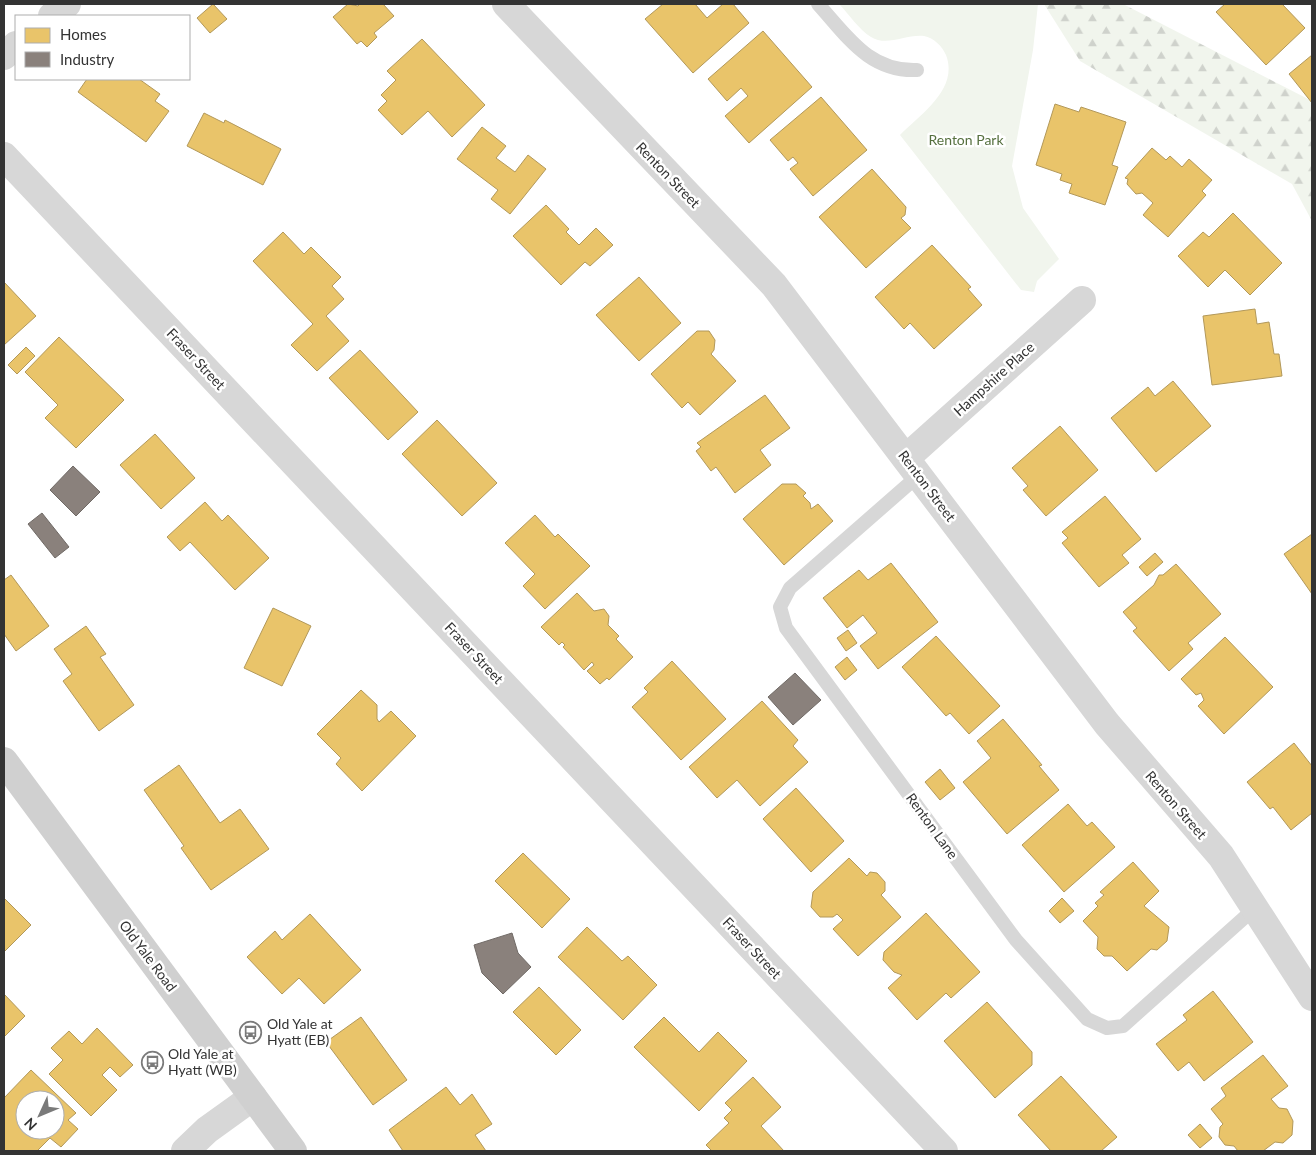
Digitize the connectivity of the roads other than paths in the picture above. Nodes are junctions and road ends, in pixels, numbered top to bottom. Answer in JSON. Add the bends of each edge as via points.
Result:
{"nodes":[{"id":1,"x":67,"y":4,"type":"edge"},
{"id":2,"x":506,"y":4,"type":"edge"},
{"id":3,"x":818,"y":4,"type":"edge"},
{"id":4,"x":53,"y":15,"type":"edge"},
{"id":5,"x":15,"y":46,"type":"edge"},
{"id":6,"x":4,"y":56,"type":"edge"},
{"id":7,"x":917,"y":70,"type":"dead end"},
{"id":8,"x":4,"y":156,"type":"edge"},
{"id":9,"x":1082,"y":300,"type":"dead end"},
{"id":10,"x":913,"y":466,"type":"junction"},
{"id":11,"x":4,"y":761,"type":"edge"},
{"id":12,"x":1254,"y":909,"type":"junction"},
{"id":13,"x":1312,"y":997,"type":"edge"},
{"id":14,"x":253,"y":1097,"type":"junction"},
{"id":15,"x":184,"y":1151,"type":"edge"},
{"id":16,"x":293,"y":1151,"type":"edge"},
{"id":17,"x":944,"y":1151,"type":"edge"}],
"edges":[{"from":1,"to":4,"type":"street"},
{"from":2,"to":10,"type":"street","name":"Renton Street","via":[[774,285]]},
{"from":3,"to":7,"type":"lane","via":[[858,48],[877,63],[899,71]]},
{"from":5,"to":6,"type":"street"},
{"from":8,"to":17,"type":"street","name":"Fraser Street"},
{"from":9,"to":10,"type":"street","name":"Hampshire Place"},
{"from":10,"to":12,"type":"street","name":"Renton Street","via":[[1107,724],[1222,856]]},
{"from":10,"to":12,"type":"lane","name":"Renton Lane","via":[[790,588],[780,607],[786,628],[1016,940],[1087,1019],[1107,1028],[1123,1026]]},
{"from":11,"to":14,"type":"main road","name":"Old Yale Road"},
{"from":12,"to":13,"type":"street","name":"Renton Street"},
{"from":14,"to":15,"type":"street"},
{"from":14,"to":16,"type":"main road","name":"Old Yale Road"}]}
